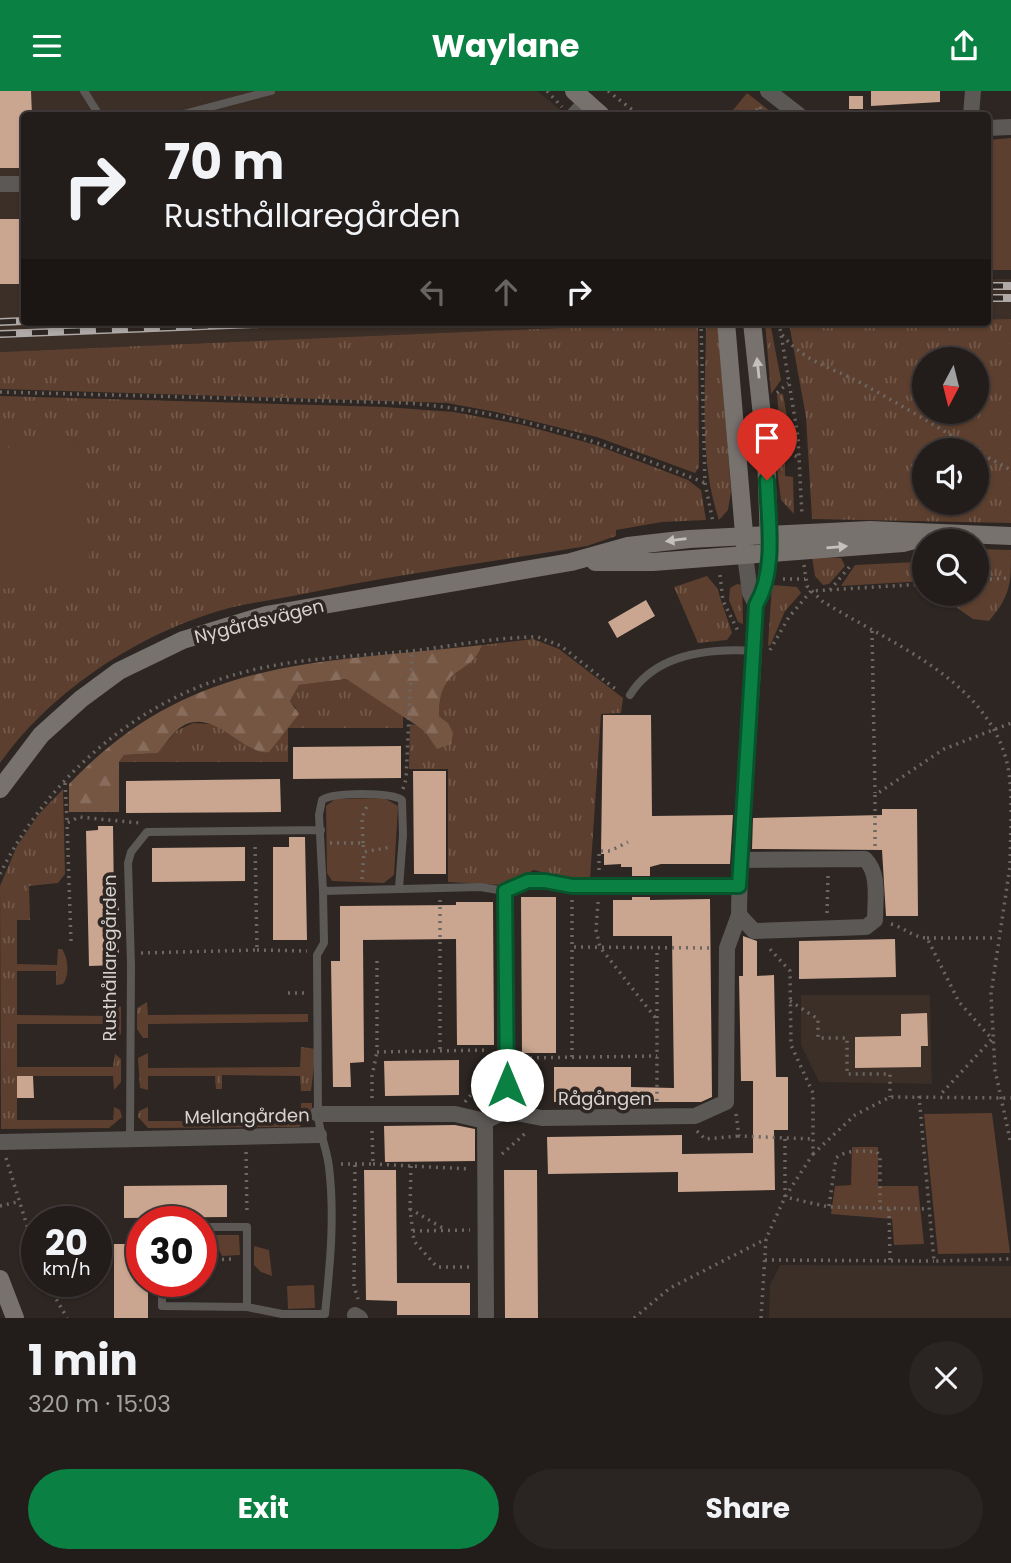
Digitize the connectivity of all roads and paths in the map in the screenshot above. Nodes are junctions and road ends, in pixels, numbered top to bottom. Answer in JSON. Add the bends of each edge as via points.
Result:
{"nodes":[{"id":1,"x":84,"y":91,"type":"edge"},
{"id":2,"x":271,"y":91,"type":"edge"},
{"id":3,"x":547,"y":91,"type":"edge"},
{"id":4,"x":608,"y":91,"type":"edge"},
{"id":5,"x":768,"y":91,"type":"edge"},
{"id":6,"x":973,"y":91,"type":"edge"},
{"id":7,"x":581,"y":96,"type":"edge"},
{"id":8,"x":760,"y":107,"type":"dead end"},
{"id":9,"x":97,"y":112,"type":"edge"},
{"id":10,"x":191,"y":112,"type":"edge"},
{"id":11,"x":569,"y":112,"type":"edge"},
{"id":12,"x":598,"y":112,"type":"edge"},
{"id":13,"x":610,"y":112,"type":"edge"},
{"id":14,"x":635,"y":112,"type":"edge"},
{"id":15,"x":761,"y":112,"type":"edge"},
{"id":16,"x":795,"y":112,"type":"edge"},
{"id":17,"x":971,"y":112,"type":"edge"},
{"id":18,"x":1011,"y":127,"type":"edge"},
{"id":19,"x":991,"y":128,"type":"edge"},
{"id":20,"x":0,"y":184,"type":"edge"},
{"id":21,"x":21,"y":184,"type":"edge"},
{"id":22,"x":701,"y":326,"type":"edge"},
{"id":23,"x":726,"y":326,"type":"edge"},
{"id":24,"x":752,"y":326,"type":"edge"},
{"id":25,"x":780,"y":326,"type":"edge"},
{"id":26,"x":782,"y":334,"type":"junction"},
{"id":27,"x":788,"y":383,"type":"junction"},
{"id":28,"x":0,"y":392,"type":"edge"},
{"id":29,"x":778,"y":393,"type":"dead end"},
{"id":30,"x":954,"y":438,"type":"edge"},
{"id":31,"x":782,"y":450,"type":"dead end"},
{"id":32,"x":800,"y":458,"type":"junction"},
{"id":33,"x":989,"y":458,"type":"edge"},
{"id":34,"x":1011,"y":470,"type":"edge"},
{"id":35,"x":705,"y":483,"type":"junction"},
{"id":36,"x":769,"y":533,"type":"junction"},
{"id":37,"x":744,"y":535,"type":"junction"},
{"id":38,"x":1011,"y":535,"type":"edge"},
{"id":39,"x":715,"y":537,"type":"junction"},
{"id":40,"x":803,"y":541,"type":"junction"},
{"id":41,"x":769,"y":553,"type":"junction"},
{"id":42,"x":745,"y":555,"type":"junction"},
{"id":43,"x":717,"y":557,"type":"junction"},
{"id":44,"x":571,"y":562,"type":"junction"},
{"id":45,"x":859,"y":562,"type":"dead end"},
{"id":46,"x":1011,"y":578,"type":"edge"},
{"id":47,"x":989,"y":579,"type":"edge"},
{"id":48,"x":912,"y":585,"type":"edge"},
{"id":49,"x":830,"y":590,"type":"junction"},
{"id":50,"x":811,"y":591,"type":"junction"},
{"id":51,"x":756,"y":605,"type":"junction"},
{"id":52,"x":872,"y":631,"type":"junction"},
{"id":53,"x":411,"y":651,"type":"junction"},
{"id":54,"x":755,"y":651,"type":"junction"},
{"id":55,"x":630,"y":695,"type":"joint"},
{"id":56,"x":1011,"y":723,"type":"edge"},
{"id":57,"x":992,"y":728,"type":"junction"},
{"id":58,"x":65,"y":782,"type":"junction"},
{"id":59,"x":0,"y":789,"type":"edge"},
{"id":60,"x":369,"y":795,"type":"junction"},
{"id":61,"x":875,"y":795,"type":"junction"},
{"id":62,"x":398,"y":797,"type":"junction"},
{"id":63,"x":1011,"y":817,"type":"edge"},
{"id":64,"x":67,"y":823,"type":"junction"},
{"id":65,"x":321,"y":829,"type":"junction"},
{"id":66,"x":255,"y":830,"type":"junction"},
{"id":67,"x":147,"y":832,"type":"junction"},
{"id":68,"x":628,"y":842,"type":"dead end"},
{"id":69,"x":321,"y":843,"type":"junction"},
{"id":70,"x":363,"y":843,"type":"junction"},
{"id":71,"x":401,"y":847,"type":"junction"},
{"id":72,"x":364,"y":852,"type":"junction"},
{"id":73,"x":828,"y":859,"type":"junction"},
{"id":74,"x":741,"y":860,"type":"junction"},
{"id":75,"x":872,"y":865,"type":"junction"},
{"id":76,"x":0,"y":874,"type":"edge"},
{"id":77,"x":599,"y":885,"type":"junction"},
{"id":78,"x":572,"y":886,"type":"junction"},
{"id":79,"x":739,"y":886,"type":"junction"},
{"id":80,"x":362,"y":888,"type":"junction"},
{"id":81,"x":399,"y":888,"type":"junction"},
{"id":82,"x":440,"y":888,"type":"junction"},
{"id":83,"x":323,"y":891,"type":"junction"},
{"id":84,"x":505,"y":891,"type":"junction"},
{"id":85,"x":739,"y":915,"type":"junction"},
{"id":86,"x":875,"y":920,"type":"junction"},
{"id":87,"x":827,"y":929,"type":"junction"},
{"id":88,"x":754,"y":931,"type":"junction"},
{"id":89,"x":927,"y":938,"type":"junction"},
{"id":90,"x":996,"y":938,"type":"junction"},
{"id":91,"x":71,"y":941,"type":"dead end"},
{"id":92,"x":572,"y":947,"type":"junction"},
{"id":93,"x":600,"y":947,"type":"junction"},
{"id":94,"x":657,"y":948,"type":"junction"},
{"id":95,"x":727,"y":948,"type":"junction"},
{"id":96,"x":257,"y":950,"type":"junction"},
{"id":97,"x":130,"y":954,"type":"junction"},
{"id":98,"x":317,"y":955,"type":"junction"},
{"id":99,"x":377,"y":961,"type":"dead end"},
{"id":100,"x":790,"y":1001,"type":"junction"},
{"id":101,"x":657,"y":1020,"type":"junction"},
{"id":102,"x":992,"y":1039,"type":"junction"},
{"id":103,"x":440,"y":1051,"type":"junction"},
{"id":104,"x":507,"y":1054,"type":"junction"},
{"id":105,"x":657,"y":1056,"type":"junction"},
{"id":106,"x":572,"y":1057,"type":"junction"},
{"id":107,"x":940,"y":1095,"type":"junction"},
{"id":108,"x":919,"y":1096,"type":"junction"},
{"id":109,"x":890,"y":1097,"type":"junction"},
{"id":110,"x":1000,"y":1098,"type":"junction"},
{"id":111,"x":1011,"y":1098,"type":"edge"},
{"id":112,"x":726,"y":1102,"type":"junction"},
{"id":113,"x":506,"y":1111,"type":"junction"},
{"id":114,"x":318,"y":1114,"type":"junction"},
{"id":115,"x":455,"y":1114,"type":"junction"},
{"id":116,"x":695,"y":1116,"type":"junction"},
{"id":117,"x":542,"y":1118,"type":"junction"},
{"id":118,"x":657,"y":1118,"type":"junction"},
{"id":119,"x":485,"y":1121,"type":"junction"},
{"id":120,"x":246,"y":1135,"type":"junction"},
{"id":121,"x":319,"y":1135,"type":"junction"},
{"id":122,"x":739,"y":1136,"type":"junction"},
{"id":123,"x":130,"y":1137,"type":"junction"},
{"id":124,"x":785,"y":1139,"type":"junction"},
{"id":125,"x":813,"y":1139,"type":"junction"},
{"id":126,"x":1,"y":1142,"type":"edge"},
{"id":127,"x":1011,"y":1144,"type":"edge"},
{"id":128,"x":813,"y":1154,"type":"junction"},
{"id":129,"x":373,"y":1164,"type":"dead end"},
{"id":130,"x":355,"y":1165,"type":"dead end"},
{"id":131,"x":411,"y":1166,"type":"junction"},
{"id":132,"x":486,"y":1169,"type":"junction"},
{"id":133,"x":785,"y":1197,"type":"junction"},
{"id":134,"x":17,"y":1202,"type":"junction"},
{"id":135,"x":0,"y":1206,"type":"edge"},
{"id":136,"x":829,"y":1207,"type":"junction"},
{"id":137,"x":410,"y":1209,"type":"junction"},
{"id":138,"x":880,"y":1209,"type":"junction"},
{"id":139,"x":889,"y":1209,"type":"junction"},
{"id":140,"x":929,"y":1209,"type":"junction"},
{"id":141,"x":21,"y":1213,"type":"edge"},
{"id":142,"x":217,"y":1227,"type":"edge"},
{"id":143,"x":247,"y":1227,"type":"junction"},
{"id":144,"x":486,"y":1230,"type":"junction"},
{"id":145,"x":413,"y":1231,"type":"junction"},
{"id":146,"x":448,"y":1231,"type":"junction"},
{"id":147,"x":766,"y":1239,"type":"junction"},
{"id":148,"x":247,"y":1259,"type":"junction"},
{"id":149,"x":1011,"y":1259,"type":"edge"},
{"id":150,"x":217,"y":1260,"type":"edge"},
{"id":151,"x":764,"y":1260,"type":"junction"},
{"id":152,"x":890,"y":1261,"type":"junction"},
{"id":153,"x":934,"y":1261,"type":"junction"},
{"id":154,"x":487,"y":1267,"type":"junction"},
{"id":155,"x":0,"y":1279,"type":"edge"},
{"id":156,"x":55,"y":1297,"type":"edge"},
{"id":157,"x":162,"y":1297,"type":"edge"},
{"id":158,"x":247,"y":1307,"type":"junction"},
{"id":159,"x":359,"y":1314,"type":"edge"},
{"id":160,"x":15,"y":1318,"type":"edge"},
{"id":161,"x":66,"y":1318,"type":"edge"},
{"id":162,"x":486,"y":1318,"type":"edge"},
{"id":163,"x":634,"y":1318,"type":"edge"},
{"id":164,"x":761,"y":1318,"type":"edge"}],
"edges":[{"from":1,"to":9,"type":"lane"},
{"from":2,"to":10,"type":"lane"},
{"from":3,"to":11,"type":"path"},
{"from":4,"to":14,"type":"path"},
{"from":5,"to":16,"type":"street"},
{"from":6,"to":17,"type":"street"},
{"from":7,"to":12,"type":"street"},
{"from":7,"to":13,"type":"street"},
{"from":8,"to":15,"type":"path"},
{"from":18,"to":19,"type":"street"},
{"from":20,"to":21,"type":"street"},
{"from":22,"to":35,"type":"path"},
{"from":23,"to":37,"type":"street"},
{"from":36,"to":24,"type":"street","one_way":true},
{"from":25,"to":26,"type":"path"},
{"from":26,"to":27,"type":"path"},
{"from":26,"to":30,"type":"path","via":[[797,352],[819,366],[857,381]]},
{"from":27,"to":29,"type":"path"},
{"from":27,"to":32,"type":"path"},
{"from":28,"to":35,"type":"path","via":[[463,408],[584,436]]},
{"from":31,"to":32,"type":"path"},
{"from":32,"to":40,"type":"path"},
{"from":33,"to":34,"type":"path"},
{"from":35,"to":39,"type":"path"},
{"from":36,"to":37,"type":"street","name":"Nygårdsvägen"},
{"from":36,"to":40,"type":"street","name":"Nygårdsvägen"},
{"from":36,"to":41,"type":"street"},
{"from":37,"to":39,"type":"street","name":"Nygårdsvägen"},
{"from":37,"to":42,"type":"street"},
{"from":38,"to":40,"type":"street","name":"Nygårdsvägen","via":[[936,535],[903,543]]},
{"from":39,"to":44,"type":"street","name":"Nygårdsvägen","one_way":true,"via":[[628,546]]},
{"from":40,"to":41,"type":"street","name":"Nygårdsvägen"},
{"from":40,"to":50,"type":"path","via":[[805,579]]},
{"from":41,"to":42,"type":"street","name":"Nygårdsvägen"},
{"from":41,"to":51,"type":"street","via":[[764,589]]},
{"from":42,"to":43,"type":"street","name":"Nygårdsvägen"},
{"from":42,"to":51,"type":"street"},
{"from":43,"to":44,"type":"street","name":"Nygårdsvägen"},
{"from":43,"to":54,"type":"path","via":[[723,601],[736,628]]},
{"from":44,"to":59,"type":"street","name":"Nygårdsvägen","via":[[266,615],[183,640],[120,671],[81,699],[41,736]]},
{"from":45,"to":49,"type":"path"},
{"from":46,"to":47,"type":"path"},
{"from":48,"to":49,"type":"path"},
{"from":49,"to":50,"type":"path"},
{"from":50,"to":52,"type":"path"},
{"from":50,"to":54,"type":"path","via":[[785,624],[774,649]]},
{"from":51,"to":54,"type":"street"},
{"from":52,"to":57,"type":"path","via":[[949,678]]},
{"from":52,"to":61,"type":"path"},
{"from":53,"to":55,"type":"path","via":[[538,637],[561,646],[618,691]]},
{"from":53,"to":58,"type":"path","via":[[320,658],[226,677],[147,713],[102,746]]},
{"from":53,"to":62,"type":"path","via":[[406,779]]},
{"from":54,"to":55,"type":"lane","via":[[680,657],[647,676]]},
{"from":54,"to":74,"type":"street"},
{"from":56,"to":57,"type":"path"},
{"from":57,"to":61,"type":"path","via":[[944,749]]},
{"from":57,"to":63,"type":"path","via":[[1009,768]]},
{"from":58,"to":64,"type":"path"},
{"from":58,"to":76,"type":"path","via":[[25,828]]},
{"from":60,"to":62,"type":"lane"},
{"from":60,"to":65,"type":"lane","via":[[335,795],[322,800]]},
{"from":60,"to":70,"type":"path","via":[[362,817]]},
{"from":61,"to":75,"type":"path"},
{"from":62,"to":71,"type":"lane","via":[[403,805]]},
{"from":63,"to":90,"type":"path","via":[[1010,866]]},
{"from":64,"to":67,"type":"path","via":[[79,817],[136,821]]},
{"from":64,"to":91,"type":"path"},
{"from":65,"to":66,"type":"lane"},
{"from":65,"to":69,"type":"lane"},
{"from":66,"to":67,"type":"lane"},
{"from":66,"to":96,"type":"path"},
{"from":67,"to":97,"type":"lane","name":"Rusthållaregården","via":[[128,863]]},
{"from":68,"to":77,"type":"path","via":[[599,851]]},
{"from":69,"to":70,"type":"path"},
{"from":69,"to":83,"type":"lane"},
{"from":70,"to":72,"type":"path"},
{"from":71,"to":72,"type":"path"},
{"from":71,"to":81,"type":"lane"},
{"from":72,"to":80,"type":"path"},
{"from":73,"to":74,"type":"street"},
{"from":73,"to":75,"type":"street","via":[[865,859]]},
{"from":73,"to":87,"type":"path"},
{"from":74,"to":79,"type":"street"},
{"from":75,"to":86,"type":"street"},
{"from":77,"to":78,"type":"street"},
{"from":77,"to":79,"type":"street"},
{"from":77,"to":93,"type":"path","via":[[596,930]]},
{"from":78,"to":84,"type":"street","via":[[528,881]]},
{"from":78,"to":92,"type":"path"},
{"from":79,"to":85,"type":"street"},
{"from":80,"to":81,"type":"lane"},
{"from":80,"to":83,"type":"lane"},
{"from":81,"to":82,"type":"lane"},
{"from":82,"to":84,"type":"lane"},
{"from":82,"to":103,"type":"path"},
{"from":83,"to":98,"type":"lane","via":[[324,943]]},
{"from":84,"to":104,"type":"street"},
{"from":85,"to":88,"type":"street"},
{"from":85,"to":95,"type":"street"},
{"from":86,"to":87,"type":"street","via":[[866,927]]},
{"from":86,"to":89,"type":"path"},
{"from":87,"to":88,"type":"street"},
{"from":88,"to":100,"type":"path","via":[[790,971]]},
{"from":89,"to":90,"type":"path"},
{"from":89,"to":102,"type":"path","via":[[959,1002]]},
{"from":90,"to":102,"type":"path"},
{"from":92,"to":93,"type":"path"},
{"from":92,"to":106,"type":"path"},
{"from":93,"to":94,"type":"path"},
{"from":93,"to":101,"type":"path"},
{"from":94,"to":95,"type":"path"},
{"from":94,"to":101,"type":"path"},
{"from":95,"to":112,"type":"street"},
{"from":96,"to":97,"type":"path"},
{"from":96,"to":98,"type":"path","via":[[304,950]]},
{"from":97,"to":123,"type":"lane","name":"Rusthållaregården"},
{"from":98,"to":114,"type":"lane"},
{"from":99,"to":103,"type":"path","via":[[377,1052]]},
{"from":100,"to":109,"type":"path","via":[[818,1019],[818,1038],[847,1038],[847,1074],[890,1074]]},
{"from":100,"to":125,"type":"path","via":[[791,1045],[813,1093]]},
{"from":101,"to":105,"type":"path"},
{"from":102,"to":107,"type":"path"},
{"from":102,"to":110,"type":"path"},
{"from":103,"to":104,"type":"path"},
{"from":104,"to":106,"type":"path"},
{"from":104,"to":113,"type":"street"},
{"from":104,"to":115,"type":"path"},
{"from":105,"to":106,"type":"path"},
{"from":105,"to":118,"type":"path"},
{"from":107,"to":108,"type":"path"},
{"from":107,"to":110,"type":"path"},
{"from":108,"to":109,"type":"path"},
{"from":108,"to":140,"type":"path"},
{"from":109,"to":128,"type":"path","via":[[855,1115]]},
{"from":110,"to":111,"type":"path"},
{"from":110,"to":127,"type":"path"},
{"from":112,"to":116,"type":"street","name":"Rågången"},
{"from":112,"to":122,"type":"path","via":[[738,1119]]},
{"from":113,"to":117,"type":"street","name":"Rågången"},
{"from":113,"to":119,"type":"street"},
{"from":114,"to":115,"type":"street"},
{"from":114,"to":121,"type":"lane"},
{"from":115,"to":119,"type":"street"},
{"from":116,"to":118,"type":"street","name":"Rågången"},
{"from":116,"to":122,"type":"path","via":[[697,1134],[705,1139]]},
{"from":117,"to":118,"type":"street","name":"Rågången"},
{"from":117,"to":132,"type":"path"},
{"from":119,"to":132,"type":"street"},
{"from":120,"to":121,"type":"street","name":"Mellangården"},
{"from":120,"to":123,"type":"street","name":"Mellangården"},
{"from":120,"to":143,"type":"path"},
{"from":121,"to":158,"type":"lane","name":"Mellangården","via":[[329,1164],[332,1221],[325,1314],[282,1314]]},
{"from":122,"to":124,"type":"path"},
{"from":123,"to":126,"type":"street","name":"Mellangården"},
{"from":124,"to":125,"type":"path"},
{"from":124,"to":133,"type":"path"},
{"from":125,"to":128,"type":"path"},
{"from":126,"to":134,"type":"path"},
{"from":128,"to":133,"type":"path"},
{"from":129,"to":131,"type":"path"},
{"from":130,"to":159,"type":"path","via":[[354,1286]]},
{"from":131,"to":132,"type":"path"},
{"from":131,"to":137,"type":"path"},
{"from":132,"to":144,"type":"street"},
{"from":133,"to":136,"type":"path"},
{"from":133,"to":147,"type":"path"},
{"from":134,"to":135,"type":"path"},
{"from":134,"to":141,"type":"path"},
{"from":136,"to":138,"type":"path"},
{"from":136,"to":138,"type":"path","via":[[836,1158],[847,1152],[877,1152]]},
{"from":137,"to":145,"type":"path"},
{"from":137,"to":146,"type":"path"},
{"from":138,"to":139,"type":"path"},
{"from":139,"to":140,"type":"path"},
{"from":139,"to":152,"type":"path"},
{"from":140,"to":153,"type":"path"},
{"from":142,"to":143,"type":"lane"},
{"from":143,"to":148,"type":"lane"},
{"from":144,"to":146,"type":"path"},
{"from":144,"to":154,"type":"street"},
{"from":145,"to":146,"type":"path"},
{"from":145,"to":154,"type":"path","via":[[414,1241],[437,1267]]},
{"from":147,"to":151,"type":"path"},
{"from":147,"to":163,"type":"path","via":[[670,1288]]},
{"from":148,"to":150,"type":"path"},
{"from":148,"to":158,"type":"lane"},
{"from":149,"to":153,"type":"path"},
{"from":151,"to":152,"type":"path"},
{"from":151,"to":164,"type":"path"},
{"from":152,"to":153,"type":"path"},
{"from":154,"to":162,"type":"street"},
{"from":155,"to":160,"type":"street"},
{"from":156,"to":161,"type":"path"},
{"from":157,"to":158,"type":"lane","name":"Mellangården","via":[[162,1306]]}]}
